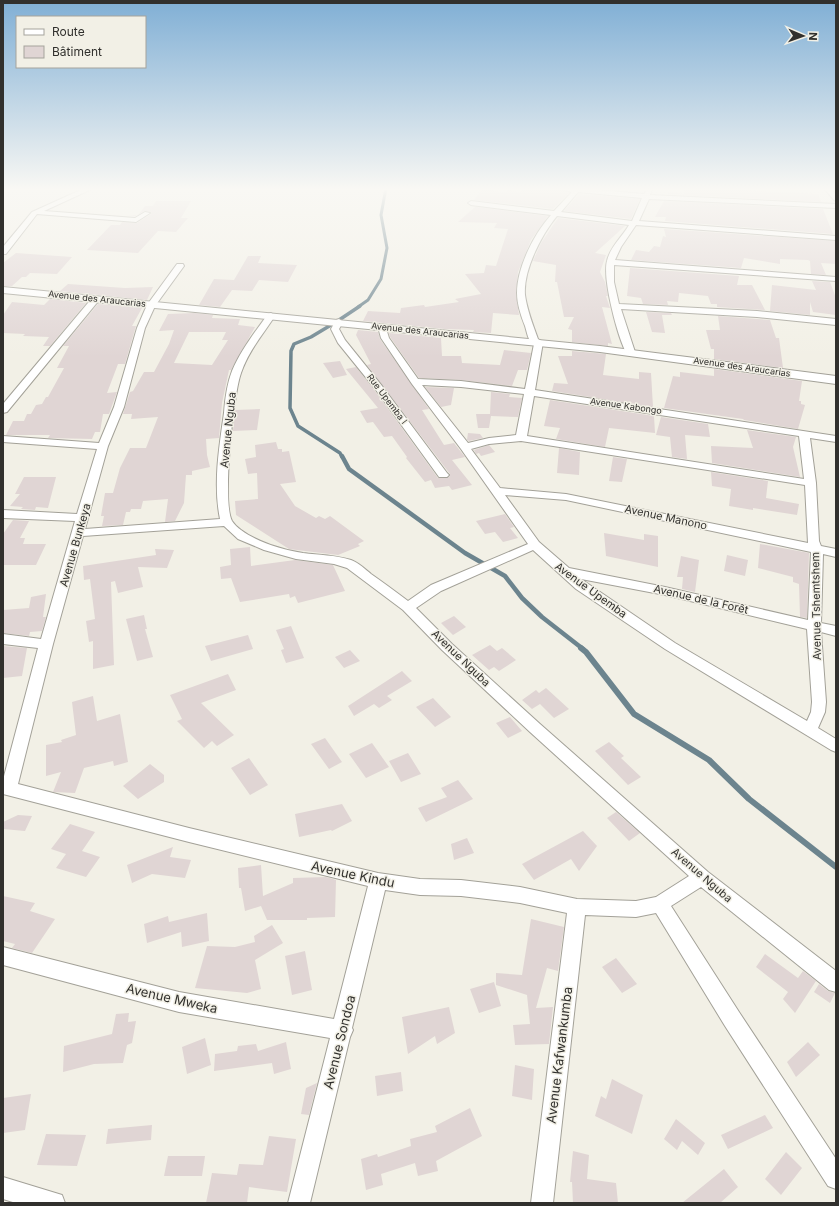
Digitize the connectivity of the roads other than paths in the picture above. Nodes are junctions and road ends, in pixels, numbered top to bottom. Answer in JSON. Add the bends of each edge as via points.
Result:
{"nodes":[{"id":1,"x":9,"y":244,"type":"edge"},
{"id":2,"x":533,"y":244,"type":"edge"},
{"id":3,"x":619,"y":244,"type":"edge"},
{"id":4,"x":3,"y":252,"type":"edge"},
{"id":5,"x":610,"y":262,"type":"junction"},
{"id":6,"x":180,"y":266,"type":"dead end"},
{"id":7,"x":836,"y":279,"type":"edge"},
{"id":8,"x":3,"y":290,"type":"edge"},
{"id":9,"x":96,"y":299,"type":"junction"},
{"id":10,"x":151,"y":305,"type":"junction"},
{"id":11,"x":616,"y":306,"type":"junction"},
{"id":12,"x":271,"y":316,"type":"junction"},
{"id":13,"x":339,"y":322,"type":"junction"},
{"id":14,"x":836,"y":322,"type":"edge"},
{"id":15,"x":382,"y":327,"type":"junction"},
{"id":16,"x":537,"y":342,"type":"junction"},
{"id":17,"x":630,"y":352,"type":"junction"},
{"id":18,"x":836,"y":380,"type":"edge"},
{"id":19,"x":415,"y":382,"type":"junction"},
{"id":20,"x":529,"y":392,"type":"junction"},
{"id":21,"x":3,"y":410,"type":"edge"},
{"id":22,"x":804,"y":434,"type":"junction"},
{"id":23,"x":521,"y":438,"type":"junction"},
{"id":24,"x":3,"y":439,"type":"edge"},
{"id":25,"x":836,"y":439,"type":"edge"},
{"id":26,"x":103,"y":446,"type":"junction"},
{"id":27,"x":465,"y":447,"type":"junction"},
{"id":28,"x":443,"y":475,"type":"dead end"},
{"id":29,"x":810,"y":482,"type":"junction"},
{"id":30,"x":495,"y":491,"type":"junction"},
{"id":31,"x":3,"y":514,"type":"edge"},
{"id":32,"x":82,"y":518,"type":"junction"},
{"id":33,"x":226,"y":522,"type":"junction"},
{"id":34,"x":78,"y":533,"type":"junction"},
{"id":35,"x":535,"y":546,"type":"junction"},
{"id":36,"x":817,"y":550,"type":"junction"},
{"id":37,"x":836,"y":553,"type":"edge"},
{"id":38,"x":564,"y":572,"type":"junction"},
{"id":39,"x":408,"y":607,"type":"junction"},
{"id":40,"x":814,"y":626,"type":"junction"},
{"id":41,"x":836,"y":631,"type":"edge"},
{"id":42,"x":3,"y":639,"type":"edge"},
{"id":43,"x":46,"y":644,"type":"junction"},
{"id":44,"x":810,"y":730,"type":"junction"},
{"id":45,"x":836,"y":746,"type":"edge"},
{"id":46,"x":6,"y":787,"type":"edge"},
{"id":47,"x":702,"y":877,"type":"junction"},
{"id":48,"x":378,"y":881,"type":"junction"},
{"id":49,"x":660,"y":904,"type":"junction"},
{"id":50,"x":577,"y":907,"type":"junction"},
{"id":51,"x":3,"y":956,"type":"edge"},
{"id":52,"x":836,"y":982,"type":"edge"},
{"id":53,"x":343,"y":1030,"type":"junction"},
{"id":54,"x":836,"y":1178,"type":"edge"},
{"id":55,"x":3,"y":1188,"type":"edge"},
{"id":56,"x":54,"y":1203,"type":"edge"},
{"id":57,"x":299,"y":1203,"type":"edge"},
{"id":58,"x":542,"y":1203,"type":"edge"}],
"edges":[{"from":1,"to":4,"type":"street"},
{"from":2,"to":16,"type":"street","via":[[522,284],[522,296],[524,312]]},
{"from":3,"to":5,"type":"street"},
{"from":5,"to":7,"type":"street"},
{"from":5,"to":11,"type":"street","via":[[609,274]]},
{"from":6,"to":10,"type":"street","name":"Avenue Bunkeya"},
{"from":8,"to":9,"type":"street","name":"Avenue des Araucarias"},
{"from":9,"to":10,"type":"street","name":"Avenue des Araucarias"},
{"from":9,"to":21,"type":"street"},
{"from":10,"to":12,"type":"street","name":"Avenue des Araucarias"},
{"from":10,"to":26,"type":"street","name":"Avenue Bunkeya","via":[[140,328],[116,418]]},
{"from":11,"to":14,"type":"street","via":[[757,314]]},
{"from":11,"to":17,"type":"street"},
{"from":12,"to":13,"type":"street","name":"Avenue des Araucarias"},
{"from":12,"to":33,"type":"street","name":"Avenue Nguba","via":[[241,362],[232,386],[222,486]]},
{"from":13,"to":15,"type":"street","name":"Avenue des Araucarias"},
{"from":13,"to":28,"type":"street","name":"Rue Upemba I","via":[[335,329],[341,341]]},
{"from":15,"to":16,"type":"street","name":"Avenue des Araucarias"},
{"from":15,"to":19,"type":"street","name":"Avenue Upemba","via":[[385,338]]},
{"from":16,"to":17,"type":"street","name":"Avenue des Araucarias"},
{"from":16,"to":20,"type":"street"},
{"from":17,"to":18,"type":"street","name":"Avenue des Araucarias"},
{"from":19,"to":20,"type":"street","name":"Avenue Kabongo"},
{"from":19,"to":27,"type":"street","name":"Avenue Upemba"},
{"from":20,"to":22,"type":"street","name":"Avenue Kabongo"},
{"from":20,"to":23,"type":"street"},
{"from":22,"to":25,"type":"street","name":"Avenue Kabongo"},
{"from":22,"to":29,"type":"street","name":"Avenue Tshemtshem"},
{"from":23,"to":27,"type":"street","via":[[489,441]]},
{"from":23,"to":29,"type":"street"},
{"from":24,"to":26,"type":"street"},
{"from":26,"to":32,"type":"street","name":"Avenue Bunkeya"},
{"from":27,"to":30,"type":"street","name":"Avenue Upemba"},
{"from":29,"to":36,"type":"street","name":"Avenue Tshemtshem","via":[[813,541]]},
{"from":30,"to":35,"type":"street","name":"Avenue Upemba"},
{"from":30,"to":36,"type":"street","name":"Avenue Manono","via":[[533,492],[566,497]]},
{"from":31,"to":32,"type":"street"},
{"from":32,"to":34,"type":"street","name":"Avenue Bunkeya"},
{"from":33,"to":34,"type":"street"},
{"from":33,"to":39,"type":"street","name":"Avenue Nguba","via":[[237,532],[269,548],[304,557],[344,561]]},
{"from":34,"to":43,"type":"street","name":"Avenue Bunkeya"},
{"from":35,"to":38,"type":"street","name":"Avenue Upemba"},
{"from":35,"to":39,"type":"street","via":[[436,588]]},
{"from":36,"to":37,"type":"street","name":"Avenue Manono"},
{"from":36,"to":40,"type":"street","name":"Avenue Tshemtshem"},
{"from":38,"to":40,"type":"street","name":"Avenue de la Forêt","via":[[665,591]]},
{"from":38,"to":44,"type":"street","name":"Avenue Upemba","via":[[670,646]]},
{"from":39,"to":47,"type":"street","name":"Avenue Nguba","via":[[447,647],[535,728]]},
{"from":40,"to":41,"type":"street","name":"Avenue de la Forêt"},
{"from":40,"to":44,"type":"street","name":"Avenue Tshemtshem","via":[[819,702],[818,712]]},
{"from":42,"to":43,"type":"street"},
{"from":43,"to":46,"type":"street","name":"Avenue Bunkeya"},
{"from":44,"to":45,"type":"street","name":"Avenue Upemba"},
{"from":46,"to":48,"type":"street","name":"Avenue Kindu"},
{"from":47,"to":49,"type":"street","name":"Avenue Kindu"},
{"from":47,"to":52,"type":"street","name":"Avenue Nguba"},
{"from":48,"to":50,"type":"street","name":"Avenue Kindu","via":[[520,895]]},
{"from":48,"to":53,"type":"street","name":"Avenue Sondoa"},
{"from":49,"to":50,"type":"street","name":"Avenue Kindu","via":[[636,908]]},
{"from":49,"to":54,"type":"street"},
{"from":50,"to":58,"type":"street","name":"Avenue Kafwankumba"},
{"from":51,"to":53,"type":"street","name":"Avenue Mweka","via":[[179,1002]]},
{"from":53,"to":57,"type":"street","name":"Avenue Sondoa"},
{"from":55,"to":56,"type":"street"}]}
